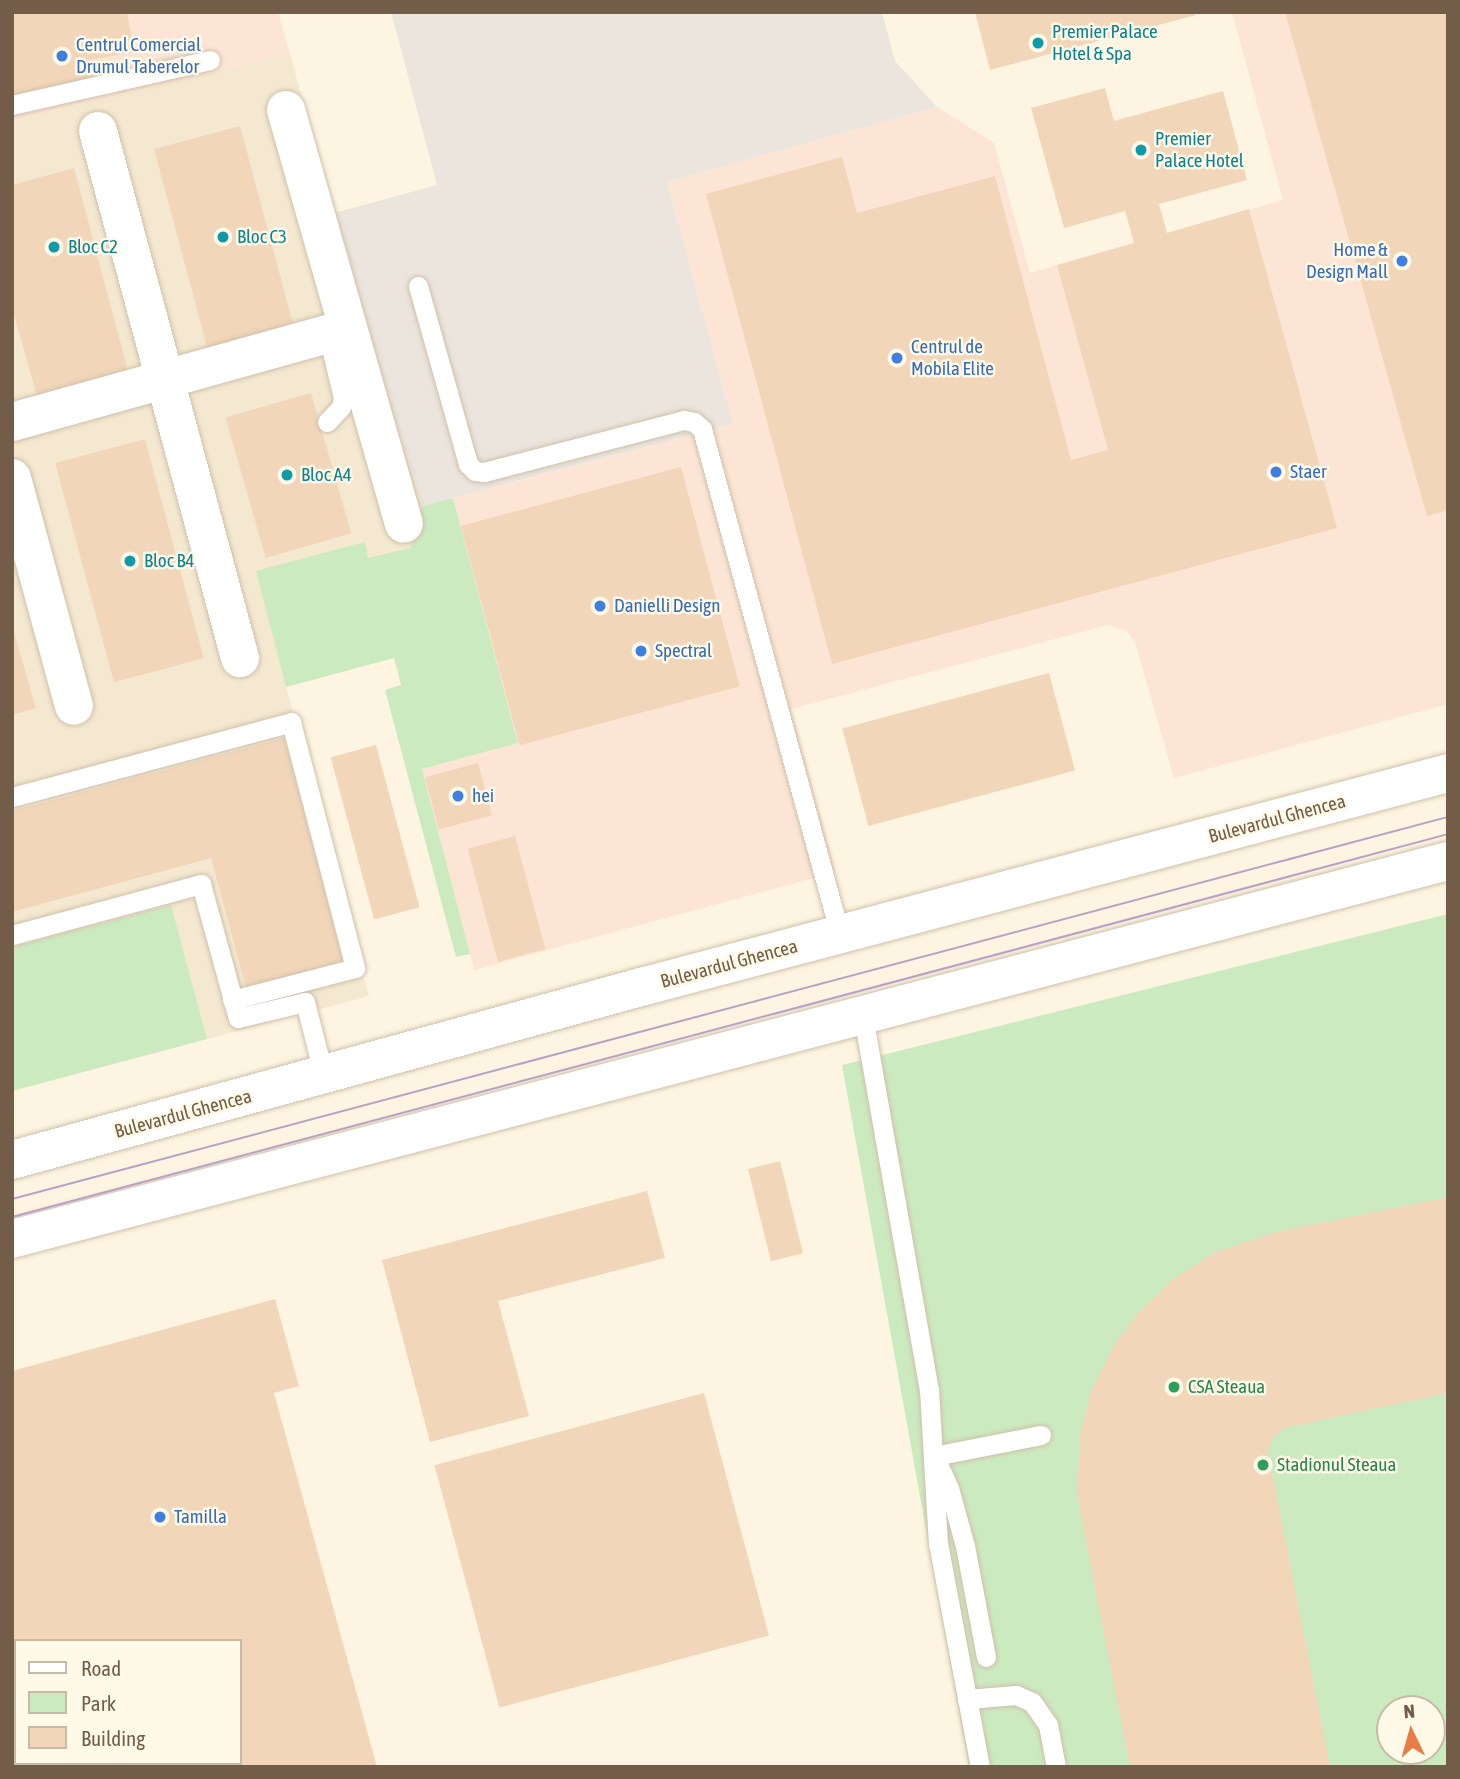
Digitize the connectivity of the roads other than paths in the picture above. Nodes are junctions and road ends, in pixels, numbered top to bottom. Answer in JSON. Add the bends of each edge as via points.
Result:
{"nodes":[{"id":1,"x":211,"y":60,"type":"dead end"},
{"id":2,"x":12,"y":105,"type":"edge"},
{"id":3,"x":286,"y":110,"type":"dead end"},
{"id":4,"x":98,"y":131,"type":"dead end"},
{"id":5,"x":418,"y":286,"type":"dead end"},
{"id":6,"x":337,"y":332,"type":"junction"},
{"id":7,"x":166,"y":380,"type":"junction"},
{"id":8,"x":12,"y":422,"type":"edge"},
{"id":9,"x":327,"y":422,"type":"dead end"},
{"id":10,"x":12,"y":478,"type":"edge"},
{"id":11,"x":404,"y":524,"type":"dead end"},
{"id":12,"x":240,"y":658,"type":"dead end"},
{"id":13,"x":74,"y":706,"type":"dead end"},
{"id":14,"x":1448,"y":773,"type":"edge"},
{"id":15,"x":12,"y":797,"type":"edge"},
{"id":16,"x":1448,"y":861,"type":"edge"},
{"id":17,"x":12,"y":935,"type":"edge"},
{"id":18,"x":839,"y":935,"type":"junction"},
{"id":19,"x":232,"y":1000,"type":"junction"},
{"id":20,"x":863,"y":1016,"type":"junction"},
{"id":21,"x":324,"y":1076,"type":"junction"},
{"id":22,"x":12,"y":1143,"type":"edge"},
{"id":23,"x":12,"y":1160,"type":"edge"},
{"id":24,"x":12,"y":1239,"type":"edge"},
{"id":25,"x":1041,"y":1435,"type":"dead end"},
{"id":26,"x":934,"y":1456,"type":"junction"},
{"id":27,"x":986,"y":1657,"type":"dead end"},
{"id":28,"x":967,"y":1699,"type":"junction"},
{"id":29,"x":980,"y":1767,"type":"edge"},
{"id":30,"x":1056,"y":1767,"type":"edge"}],
"edges":[{"from":1,"to":2,"type":"lane"},
{"from":3,"to":6,"type":"main road"},
{"from":4,"to":7,"type":"main road"},
{"from":5,"to":18,"type":"lane","via":[[468,464],[475,471],[684,420],[702,429]]},
{"from":6,"to":7,"type":"main road"},
{"from":6,"to":9,"type":"lane","via":[[343,398]]},
{"from":6,"to":11,"type":"main road"},
{"from":7,"to":8,"type":"main road"},
{"from":7,"to":12,"type":"main road"},
{"from":10,"to":13,"type":"main road"},
{"from":14,"to":18,"type":"main road","name":"Bulevardul Ghencea"},
{"from":15,"to":19,"type":"lane","via":[[290,722],[355,968]]},
{"from":16,"to":20,"type":"main road"},
{"from":17,"to":19,"type":"lane","via":[[201,884]]},
{"from":18,"to":21,"type":"main road","name":"Bulevardul Ghencea"},
{"from":19,"to":21,"type":"lane","via":[[238,1018],[305,1002]]},
{"from":20,"to":24,"type":"main road"},
{"from":20,"to":26,"type":"lane","via":[[929,1389]]},
{"from":21,"to":22,"type":"main road","via":[[284,1072]]},
{"from":21,"to":23,"type":"main road","name":"Bulevardul Ghencea"},
{"from":25,"to":26,"type":"lane"},
{"from":26,"to":27,"type":"lane","via":[[949,1488],[965,1546]]},
{"from":26,"to":28,"type":"lane","via":[[938,1543]]},
{"from":28,"to":29,"type":"lane"},
{"from":28,"to":30,"type":"lane","via":[[1016,1695],[1032,1702],[1048,1725]]}]}
